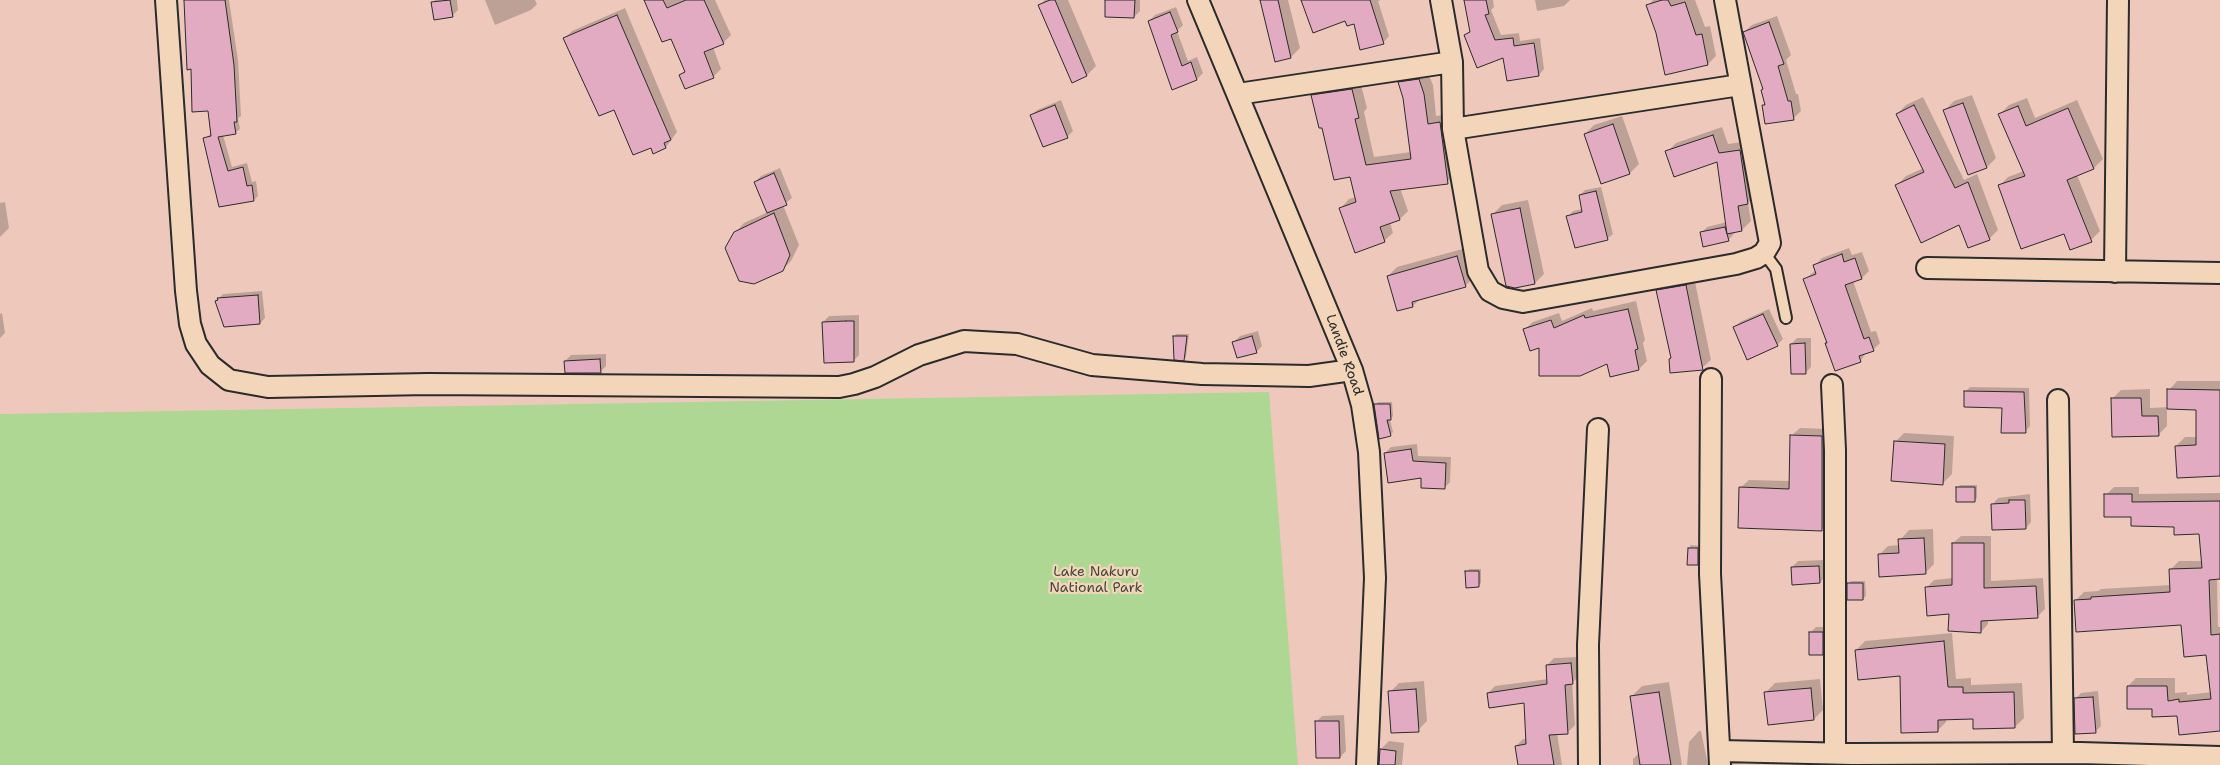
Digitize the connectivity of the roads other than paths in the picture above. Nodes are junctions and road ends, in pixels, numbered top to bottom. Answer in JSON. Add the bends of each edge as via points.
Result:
{"nodes":[{"id":1,"x":166,"y":0,"type":"edge"},
{"id":2,"x":1198,"y":0,"type":"edge"},
{"id":3,"x":1441,"y":0,"type":"edge"},
{"id":4,"x":1725,"y":0,"type":"edge"},
{"id":5,"x":2118,"y":0,"type":"edge"},
{"id":6,"x":1452,"y":62,"type":"junction"},
{"id":7,"x":1740,"y":85,"type":"junction"},
{"id":8,"x":1238,"y":94,"type":"junction"},
{"id":9,"x":1453,"y":130,"type":"junction"},
{"id":10,"x":1764,"y":253,"type":"junction"},
{"id":11,"x":1927,"y":268,"type":"dead end"},
{"id":12,"x":2115,"y":272,"type":"junction"},
{"id":13,"x":2220,"y":273,"type":"edge"},
{"id":14,"x":1786,"y":318,"type":"dead end"},
{"id":15,"x":1352,"y":370,"type":"junction"},
{"id":16,"x":1711,"y":379,"type":"dead end"},
{"id":17,"x":1832,"y":385,"type":"dead end"},
{"id":18,"x":2058,"y":400,"type":"dead end"},
{"id":19,"x":1598,"y":430,"type":"dead end"},
{"id":20,"x":1847,"y":757,"type":"edge"},
{"id":21,"x":2075,"y":757,"type":"edge"},
{"id":22,"x":2220,"y":757,"type":"edge"},
{"id":23,"x":1720,"y":758,"type":"edge"},
{"id":24,"x":1367,"y":765,"type":"edge"},
{"id":25,"x":1589,"y":765,"type":"edge"}],
"edges":[{"from":1,"to":15,"type":"street","via":[[190,324],[196,344],[210,365],[229,380],[268,387],[428,384],[839,386],[868,379],[919,354],[964,341],[1017,344],[1092,365],[1202,374],[1309,376]]},
{"from":2,"to":8,"type":"street","name":"Landie Road"},
{"from":3,"to":6,"type":"street"},
{"from":4,"to":7,"type":"street"},
{"from":5,"to":12,"type":"street"},
{"from":6,"to":8,"type":"street"},
{"from":6,"to":9,"type":"street"},
{"from":7,"to":9,"type":"street"},
{"from":7,"to":10,"type":"street","via":[[1770,243]]},
{"from":8,"to":15,"type":"street","name":"Landie Road"},
{"from":9,"to":10,"type":"street","via":[[1478,271],[1490,291],[1503,298],[1523,302],[1736,264]]},
{"from":10,"to":14,"type":"lane","via":[[1776,268]]},
{"from":11,"to":12,"type":"street"},
{"from":12,"to":13,"type":"street"},
{"from":15,"to":24,"type":"street","name":"Landie Road","via":[[1362,405],[1368,452],[1375,578]]},
{"from":16,"to":23,"type":"street","via":[[1710,574]]},
{"from":17,"to":20,"type":"street"},
{"from":18,"to":21,"type":"street"},
{"from":19,"to":25,"type":"street","via":[[1588,645]]},
{"from":20,"to":21,"type":"street"},
{"from":20,"to":23,"type":"street"},
{"from":21,"to":22,"type":"street"}]}
